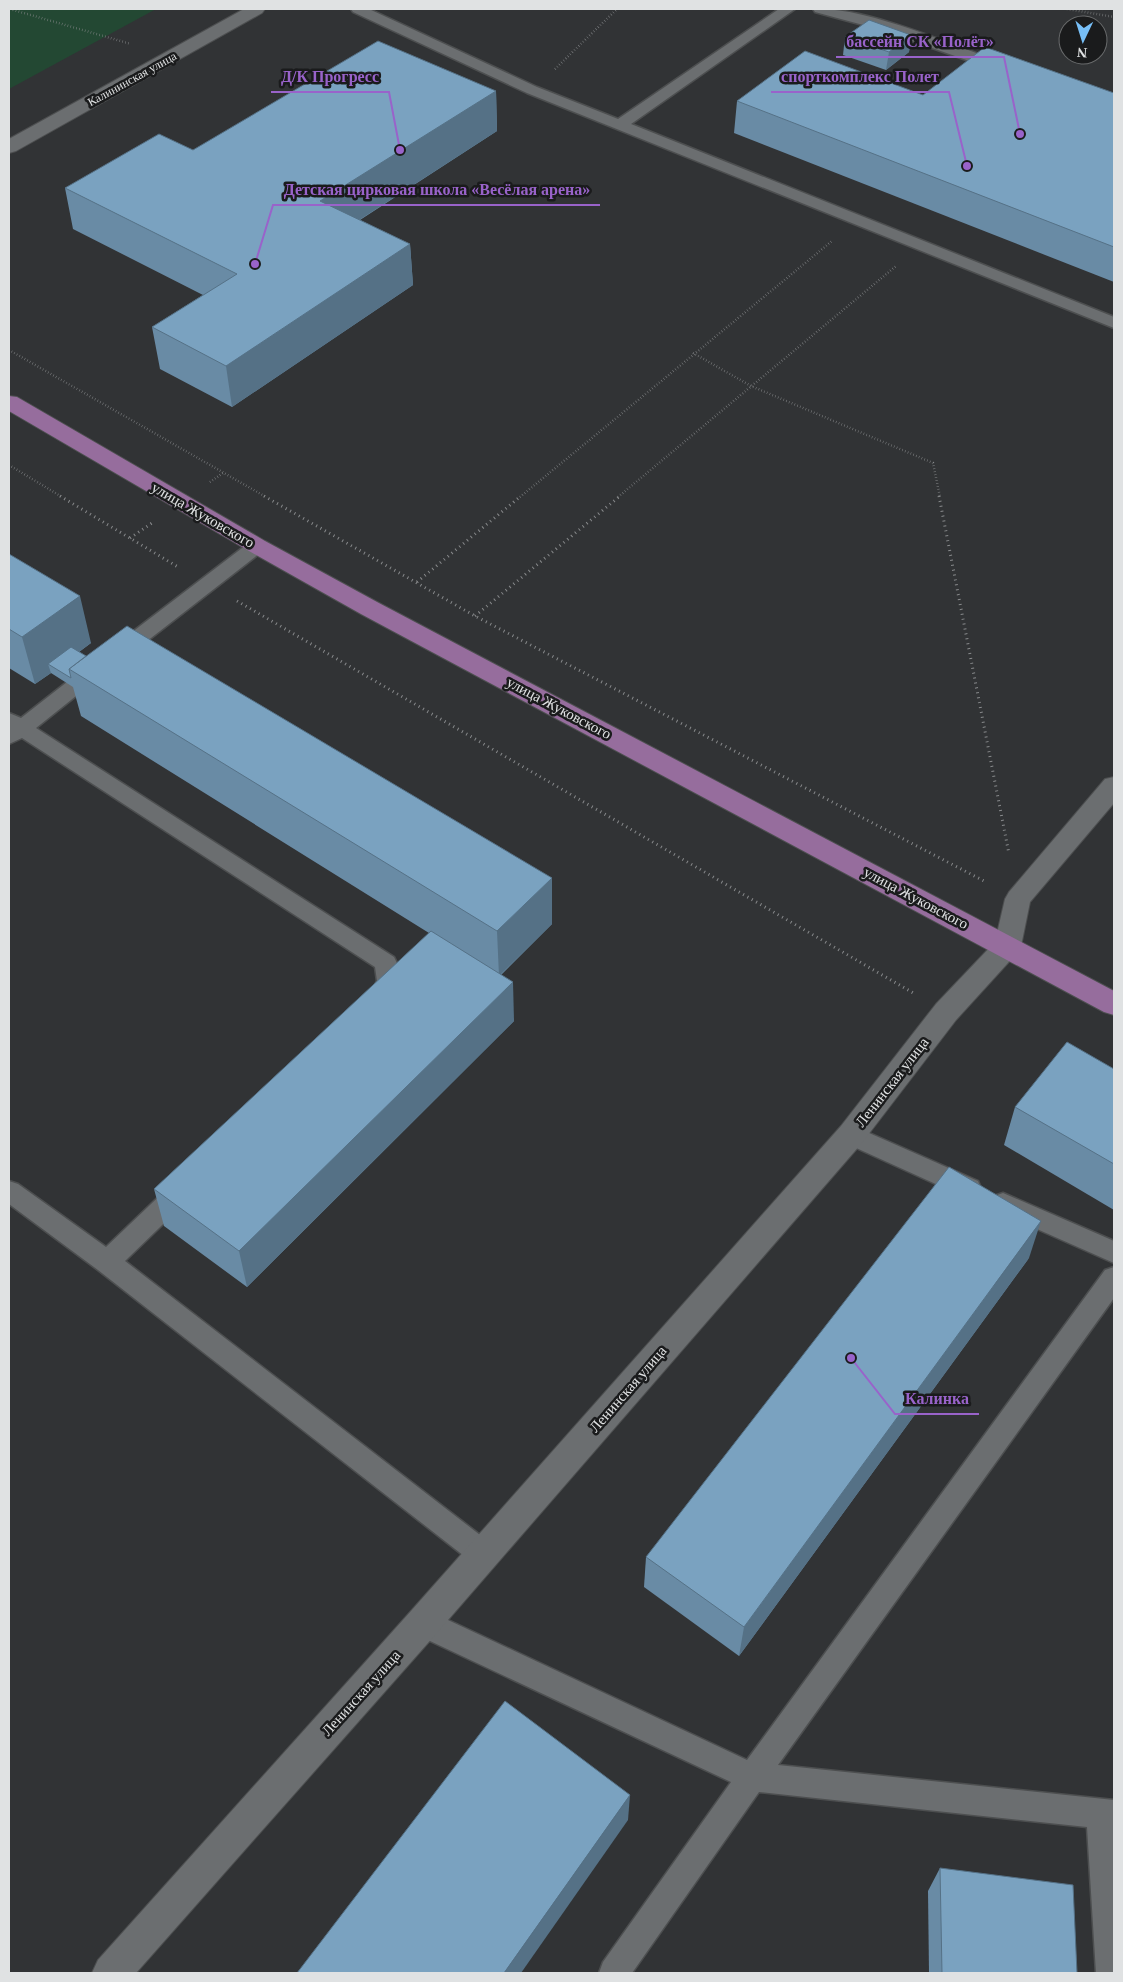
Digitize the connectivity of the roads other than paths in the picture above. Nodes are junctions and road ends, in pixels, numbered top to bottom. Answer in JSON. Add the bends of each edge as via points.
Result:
{"nodes":[{"id":1,"x":256,"y":9,"type":"edge"},
{"id":2,"x":358,"y":9,"type":"edge"},
{"id":3,"x":788,"y":9,"type":"edge"},
{"id":4,"x":820,"y":9,"type":"edge"},
{"id":5,"x":1013,"y":72,"type":"edge"},
{"id":6,"x":620,"y":125,"type":"junction"},
{"id":7,"x":9,"y":147,"type":"edge"},
{"id":8,"x":1114,"y":323,"type":"edge"},
{"id":9,"x":9,"y":402,"type":"edge"},
{"id":10,"x":257,"y":546,"type":"junction"},
{"id":11,"x":103,"y":664,"type":"edge"},
{"id":12,"x":74,"y":687,"type":"dead end"},
{"id":13,"x":13,"y":729,"type":"edge"},
{"id":14,"x":1114,"y":786,"type":"edge"},
{"id":15,"x":1008,"y":946,"type":"junction"},
{"id":16,"x":1114,"y":1004,"type":"edge"},
{"id":17,"x":366,"y":1012,"type":"edge"},
{"id":18,"x":851,"y":1135,"type":"junction"},
{"id":19,"x":198,"y":1174,"type":"edge"},
{"id":20,"x":9,"y":1191,"type":"edge"},
{"id":21,"x":1114,"y":1252,"type":"edge"},
{"id":22,"x":107,"y":1262,"type":"junction"},
{"id":23,"x":1114,"y":1278,"type":"edge"},
{"id":24,"x":483,"y":1554,"type":"junction"},
{"id":25,"x":423,"y":1623,"type":"junction"},
{"id":26,"x":752,"y":1778,"type":"junction"},
{"id":27,"x":1108,"y":1815,"type":"edge"},
{"id":28,"x":111,"y":1973,"type":"edge"},
{"id":29,"x":614,"y":1973,"type":"edge"},
{"id":30,"x":1111,"y":1973,"type":"edge"}],
"edges":[{"from":1,"to":7,"type":"main road","name":"Калининская улица"},
{"from":2,"to":6,"type":"lane","via":[[532,90]]},
{"from":3,"to":6,"type":"lane"},
{"from":4,"to":5,"type":"lane","via":[[884,26]]},
{"from":6,"to":8,"type":"lane"},
{"from":9,"to":10,"type":"main road","name":"улица Жуковского"},
{"from":10,"to":11,"type":"lane"},
{"from":10,"to":15,"type":"main road","name":"улица Жуковского"},
{"from":12,"to":13,"type":"lane"},
{"from":13,"to":17,"type":"lane","via":[[386,963],[388,981],[380,998]]},
{"from":14,"to":15,"type":"main road","via":[[1018,898]]},
{"from":15,"to":16,"type":"main road","name":"улица Жуковского"},
{"from":15,"to":18,"type":"main road","name":"Ленинская улица","via":[[946,1012]]},
{"from":18,"to":21,"type":"lane"},
{"from":18,"to":24,"type":"main road","name":"Ленинская улица"},
{"from":19,"to":22,"type":"lane"},
{"from":20,"to":22,"type":"lane"},
{"from":22,"to":24,"type":"lane"},
{"from":23,"to":26,"type":"lane"},
{"from":24,"to":25,"type":"main road","name":"Ленинская улица"},
{"from":25,"to":26,"type":"lane"},
{"from":25,"to":28,"type":"main road","name":"Ленинская улица"},
{"from":26,"to":27,"type":"lane"},
{"from":26,"to":29,"type":"lane"},
{"from":27,"to":30,"type":"lane"}]}
